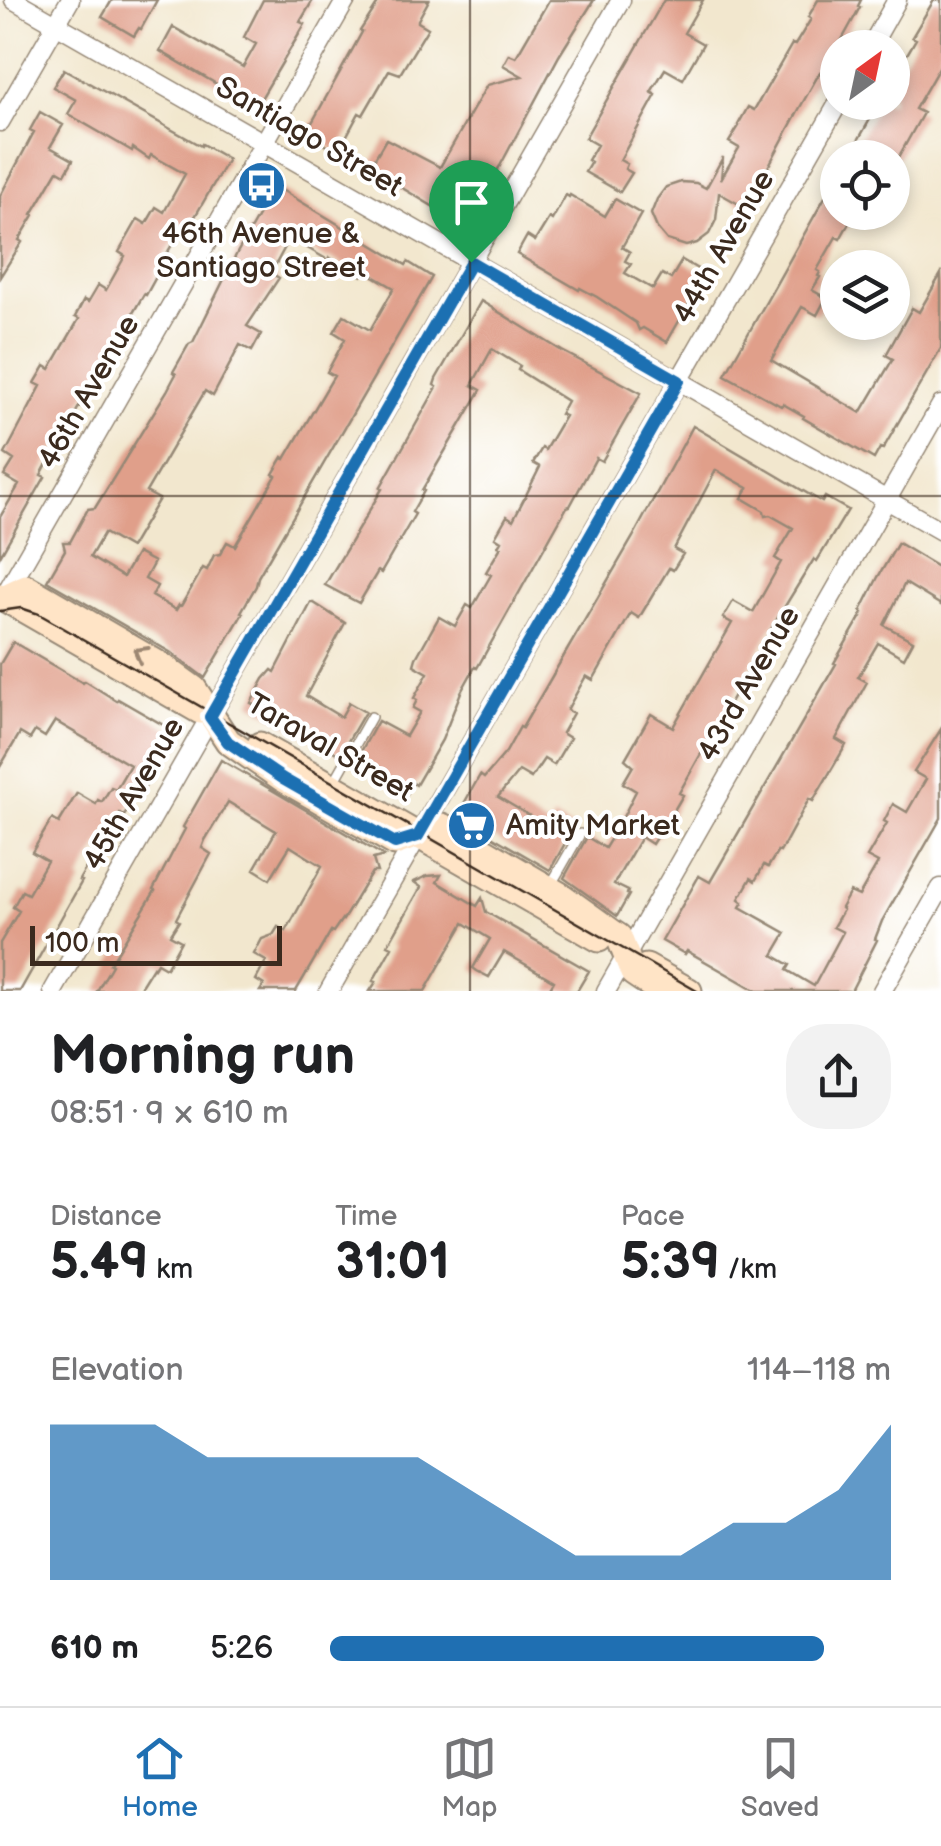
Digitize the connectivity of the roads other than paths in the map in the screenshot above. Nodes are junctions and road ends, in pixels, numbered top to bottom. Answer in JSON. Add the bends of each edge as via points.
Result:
{"nodes":[{"id":1,"x":14,"y":0,"type":"edge"},
{"id":2,"x":70,"y":0,"type":"edge"},
{"id":3,"x":346,"y":0,"type":"edge"},
{"id":4,"x":621,"y":0,"type":"edge"},
{"id":5,"x":897,"y":0,"type":"edge"},
{"id":6,"x":56,"y":24,"type":"junction"},
{"id":7,"x":880,"y":30,"type":"edge"},
{"id":8,"x":828,"y":120,"type":"edge"},
{"id":9,"x":0,"y":122,"type":"edge"},
{"id":10,"x":264,"y":143,"type":"junction"},
{"id":11,"x":471,"y":262,"type":"junction"},
{"id":12,"x":679,"y":381,"type":"junction"},
{"id":13,"x":941,"y":405,"type":"edge"},
{"id":14,"x":887,"y":500,"type":"junction"},
{"id":15,"x":941,"y":531,"type":"edge"},
{"id":16,"x":1,"y":599,"type":"edge"},
{"id":17,"x":371,"y":716,"type":"dead end"},
{"id":18,"x":210,"y":717,"type":"junction"},
{"id":19,"x":332,"y":787,"type":"junction"},
{"id":20,"x":580,"y":834,"type":"dead end"},
{"id":21,"x":418,"y":836,"type":"junction"},
{"id":22,"x":549,"y":888,"type":"junction"},
{"id":23,"x":941,"y":888,"type":"edge"},
{"id":24,"x":626,"y":955,"type":"junction"},
{"id":25,"x":53,"y":991,"type":"edge"},
{"id":26,"x":330,"y":991,"type":"edge"},
{"id":27,"x":606,"y":991,"type":"edge"},
{"id":28,"x":660,"y":991,"type":"edge"},
{"id":29,"x":688,"y":991,"type":"edge"},
{"id":30,"x":882,"y":991,"type":"edge"}],
"edges":[{"from":1,"to":6,"type":"street","name":"Santiago Street"},
{"from":2,"to":6,"type":"street"},
{"from":3,"to":10,"type":"street","name":"46th Avenue"},
{"from":4,"to":11,"type":"street","name":"45th Avenue"},
{"from":5,"to":7,"type":"street"},
{"from":6,"to":9,"type":"street"},
{"from":6,"to":10,"type":"street","name":"Santiago Street"},
{"from":8,"to":12,"type":"street","name":"44th Avenue"},
{"from":10,"to":11,"type":"street","name":"Santiago Street"},
{"from":10,"to":16,"type":"street","name":"46th Avenue"},
{"from":11,"to":12,"type":"street","name":"Santiago Street"},
{"from":11,"to":18,"type":"street","name":"45th Avenue"},
{"from":12,"to":14,"type":"street","name":"Santiago Street"},
{"from":12,"to":21,"type":"street","name":"44th Avenue"},
{"from":13,"to":14,"type":"street","name":"43rd Avenue"},
{"from":14,"to":15,"type":"street","name":"Santiago Street"},
{"from":14,"to":24,"type":"street","name":"43rd Avenue"},
{"from":16,"to":18,"type":"street","name":"Taraval Street"},
{"from":17,"to":19,"type":"lane"},
{"from":18,"to":19,"type":"street","name":"Taraval Street"},
{"from":18,"to":21,"type":"street","name":"Taraval Street","via":[[228,742],[283,779],[395,843]]},
{"from":18,"to":25,"type":"street","name":"45th Avenue"},
{"from":19,"to":21,"type":"street","name":"Taraval Street"},
{"from":20,"to":22,"type":"lane"},
{"from":21,"to":22,"type":"street","name":"Taraval Street","via":[[442,826]]},
{"from":21,"to":24,"type":"street","name":"Taraval Street"},
{"from":21,"to":26,"type":"street","name":"44th Avenue"},
{"from":22,"to":24,"type":"street","name":"Taraval Street","via":[[619,937]]},
{"from":23,"to":30,"type":"street"},
{"from":24,"to":27,"type":"street","name":"43rd Avenue"},
{"from":24,"to":28,"type":"street","name":"Taraval Street","via":[[633,973]]},
{"from":24,"to":29,"type":"street","name":"Taraval Street"}]}
